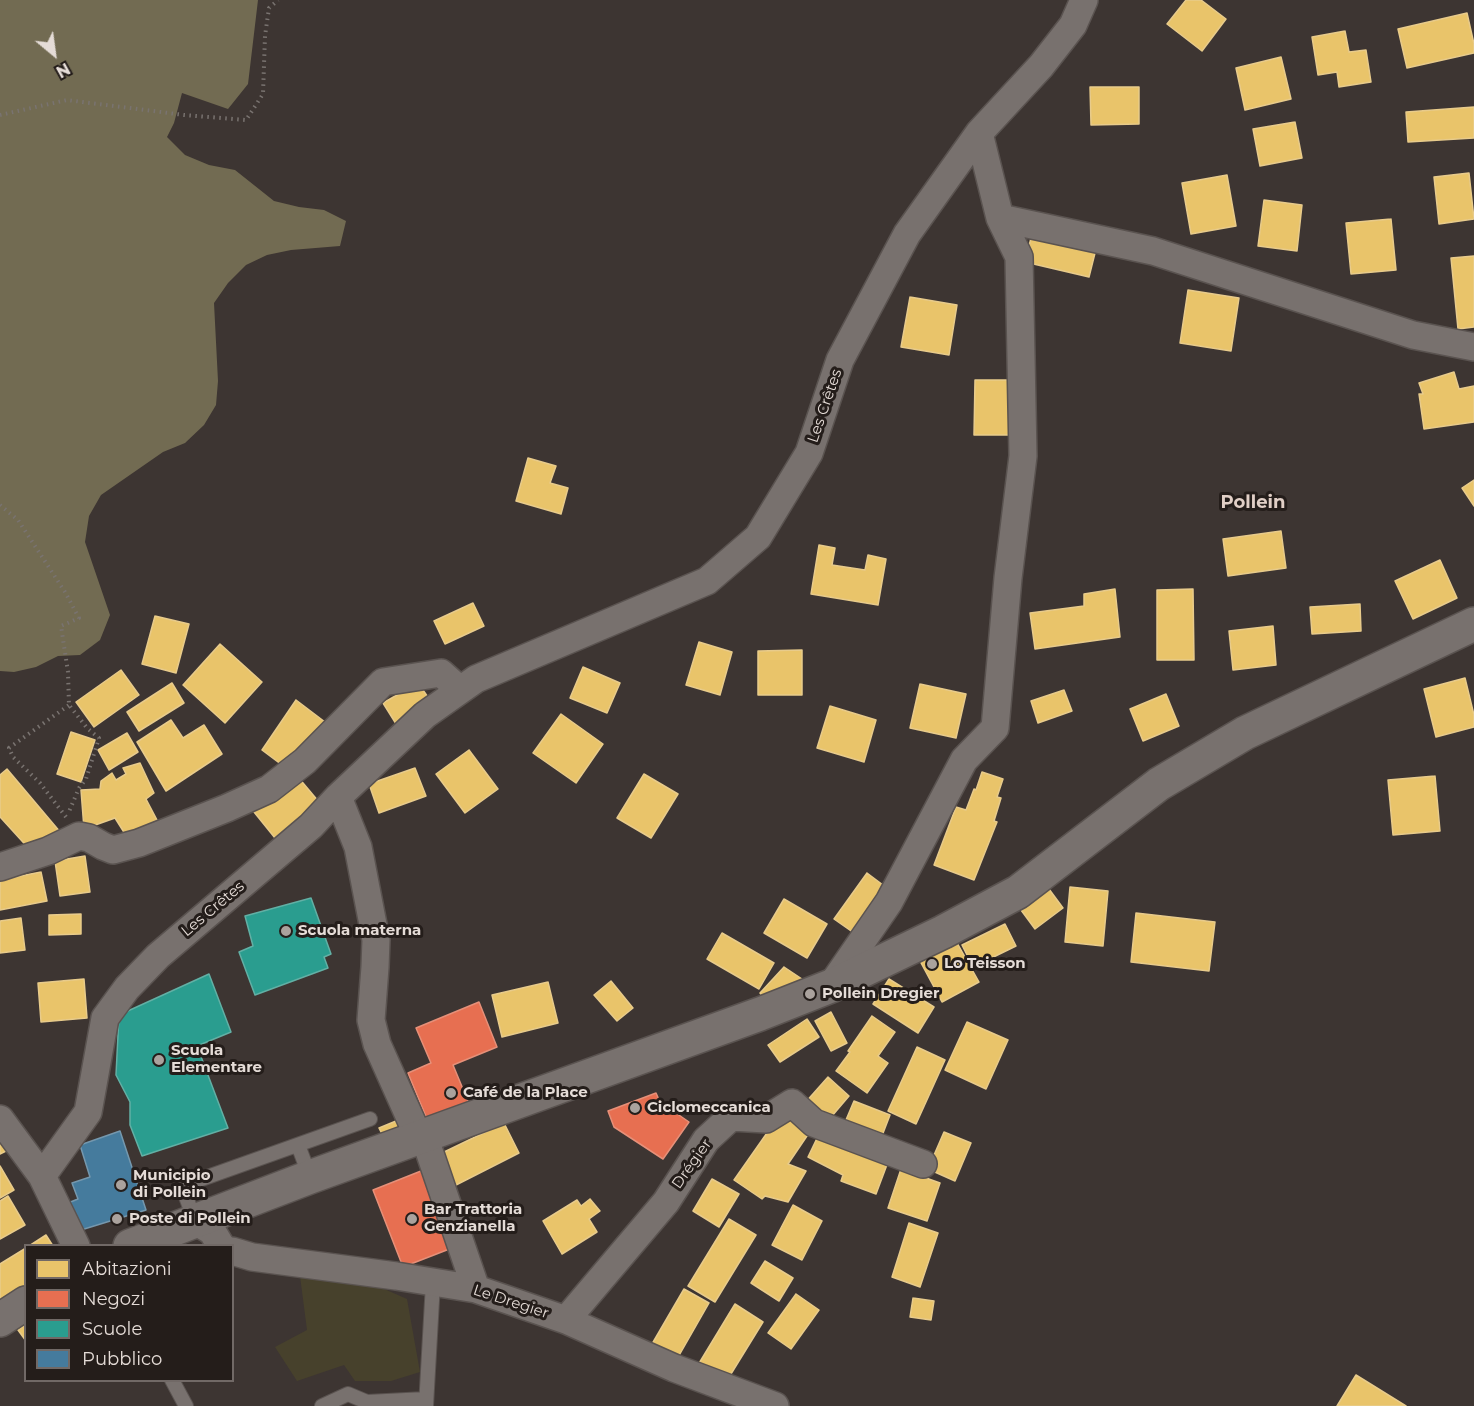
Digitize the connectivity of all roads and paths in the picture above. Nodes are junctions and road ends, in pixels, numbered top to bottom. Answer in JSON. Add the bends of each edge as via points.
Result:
{"nodes":[{"id":1,"x":279,"y":0,"type":"edge"},
{"id":2,"x":1084,"y":0,"type":"edge"},
{"id":3,"x":0,"y":115,"type":"edge"},
{"id":4,"x":979,"y":133,"type":"junction"},
{"id":5,"x":1000,"y":218,"type":"junction"},
{"id":6,"x":1474,"y":347,"type":"edge"},
{"id":7,"x":0,"y":505,"type":"edge"},
{"id":8,"x":1474,"y":624,"type":"edge"},
{"id":9,"x":460,"y":690,"type":"junction"},
{"id":10,"x":69,"y":705,"type":"junction"},
{"id":11,"x":338,"y":797,"type":"junction"},
{"id":12,"x":0,"y":867,"type":"edge"},
{"id":13,"x":831,"y":986,"type":"junction"},
{"id":14,"x":0,"y":1119,"type":"edge"},
{"id":15,"x":370,"y":1119,"type":"dead end"},
{"id":16,"x":422,"y":1137,"type":"junction"},
{"id":17,"x":298,"y":1145,"type":"junction"},
{"id":18,"x":923,"y":1164,"type":"dead end"},
{"id":19,"x":42,"y":1176,"type":"junction"},
{"id":20,"x":310,"y":1177,"type":"junction"},
{"id":21,"x":195,"y":1221,"type":"junction"},
{"id":22,"x":76,"y":1244,"type":"edge"},
{"id":23,"x":133,"y":1244,"type":"edge"},
{"id":24,"x":219,"y":1244,"type":"edge"},
{"id":25,"x":234,"y":1252,"type":"edge"},
{"id":26,"x":433,"y":1283,"type":"junction"},
{"id":27,"x":476,"y":1289,"type":"junction"},
{"id":28,"x":24,"y":1304,"type":"edge"},
{"id":29,"x":0,"y":1320,"type":"edge"},
{"id":30,"x":566,"y":1320,"type":"junction"},
{"id":31,"x":173,"y":1382,"type":"edge"},
{"id":32,"x":426,"y":1402,"type":"edge"},
{"id":33,"x":186,"y":1406,"type":"edge"},
{"id":34,"x":322,"y":1406,"type":"edge"},
{"id":35,"x":775,"y":1406,"type":"edge"}],
"edges":[{"from":1,"to":3,"type":"path","via":[[269,8],[263,94],[246,120],[67,100]]},
{"from":2,"to":4,"type":"street","name":"Les Crêtes","via":[[1073,25],[1048,58]]},
{"from":4,"to":5,"type":"street"},
{"from":4,"to":9,"type":"street","name":"Les Crêtes","via":[[907,234],[840,360],[809,453],[758,537],[707,581],[476,679]]},
{"from":5,"to":6,"type":"street","via":[[1153,251],[1413,335]]},
{"from":5,"to":13,"type":"street","via":[[1019,257],[1023,456],[995,728],[964,760],[889,902]]},
{"from":7,"to":10,"type":"path","via":[[18,520],[79,618],[61,626]]},
{"from":8,"to":13,"type":"main road","via":[[1245,732],[1159,784],[1018,892]]},
{"from":9,"to":11,"type":"street","name":"Les Crêtes","via":[[425,715]]},
{"from":9,"to":12,"type":"street","via":[[441,673],[383,682],[305,761],[269,789],[140,843],[113,850],[79,836]]},
{"from":10,"to":10,"type":"path","via":[[99,738],[87,779],[67,817],[9,748]]},
{"from":11,"to":16,"type":"street","via":[[358,847],[376,940],[371,1020],[377,1044]]},
{"from":11,"to":19,"type":"street","name":"Les Crêtes","via":[[311,826],[158,956],[127,988],[105,1018],[88,1112]]},
{"from":13,"to":16,"type":"main road"},
{"from":14,"to":19,"type":"street"},
{"from":15,"to":17,"type":"lane"},
{"from":16,"to":20,"type":"main road"},
{"from":16,"to":27,"type":"street"},
{"from":17,"to":20,"type":"lane"},
{"from":17,"to":21,"type":"lane","via":[[182,1186]]},
{"from":18,"to":30,"type":"street","name":"Drégier","via":[[814,1123],[792,1103],[766,1119],[731,1117],[706,1140],[666,1202]]},
{"from":19,"to":22,"type":"street"},
{"from":20,"to":21,"type":"main road"},
{"from":21,"to":23,"type":"main road"},
{"from":21,"to":24,"type":"street","via":[[212,1231]]},
{"from":25,"to":26,"type":"street","name":"Le Dregier"},
{"from":26,"to":27,"type":"street","name":"Le Dregier"},
{"from":26,"to":32,"type":"lane"},
{"from":27,"to":30,"type":"street","name":"Le Dregier"},
{"from":28,"to":29,"type":"main road"},
{"from":30,"to":35,"type":"street","name":"Le Dregier","via":[[674,1368]]},
{"from":31,"to":33,"type":"lane"},
{"from":32,"to":34,"type":"lane","via":[[367,1402],[348,1394]]}]}
